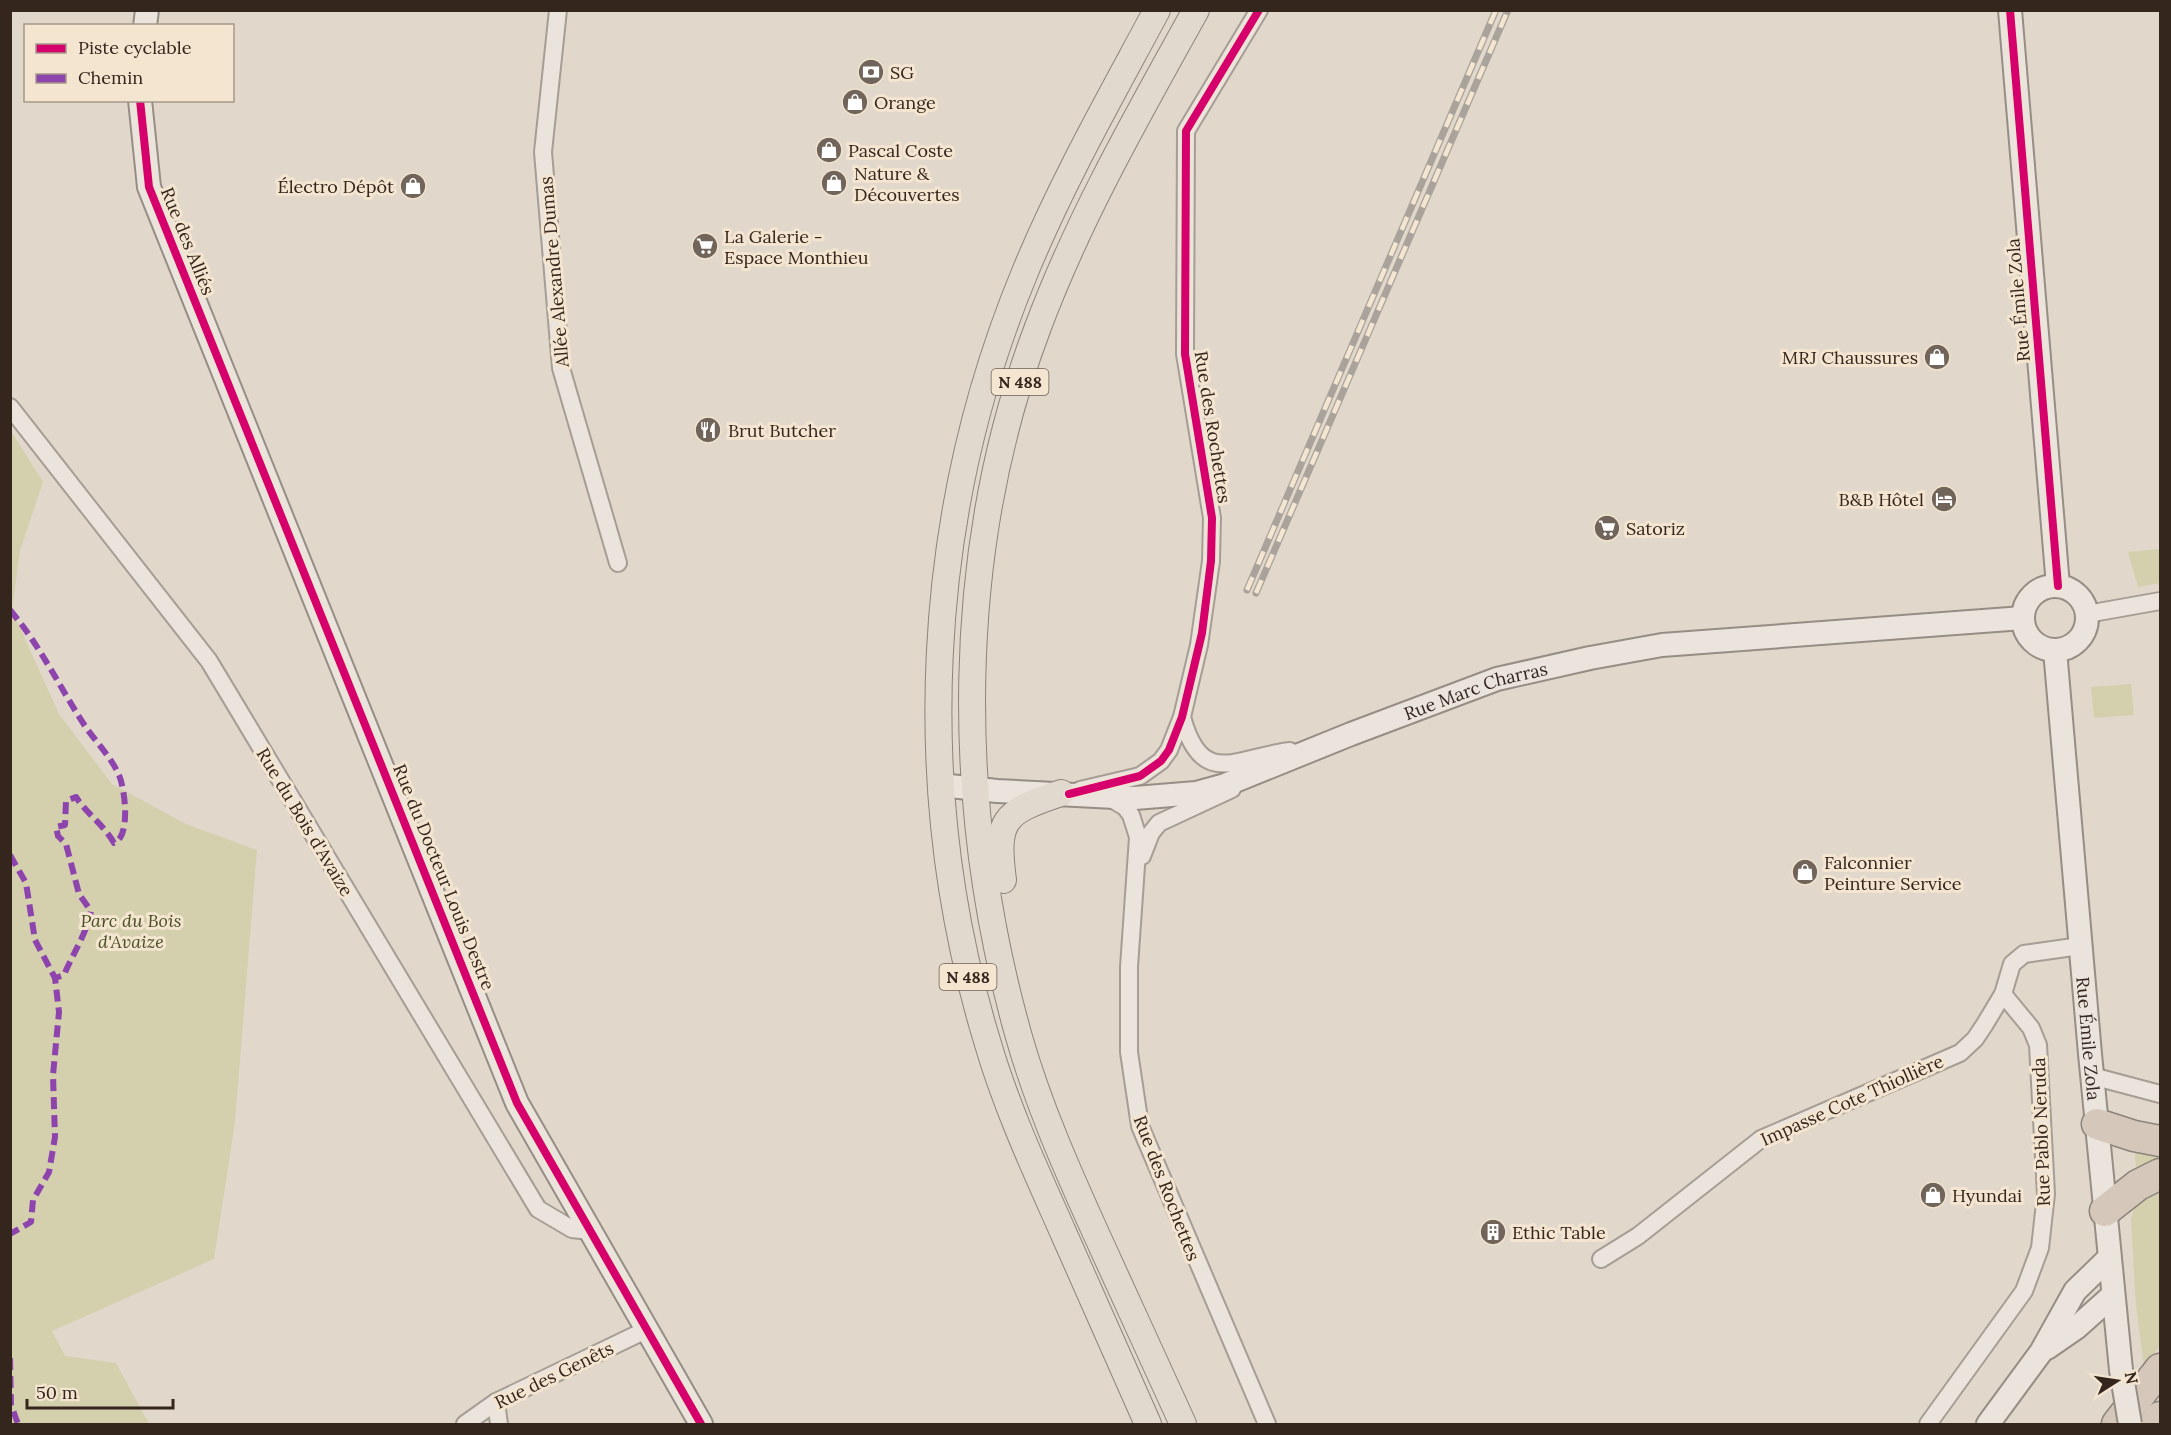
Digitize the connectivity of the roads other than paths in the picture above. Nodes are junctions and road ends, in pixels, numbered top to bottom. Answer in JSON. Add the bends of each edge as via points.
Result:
{"nodes":[{"id":1,"x":558,"y":10,"type":"edge"},
{"id":2,"x":1157,"y":10,"type":"edge"},
{"id":3,"x":1196,"y":10,"type":"edge"},
{"id":4,"x":1259,"y":10,"type":"edge"},
{"id":5,"x":2010,"y":10,"type":"edge"},
{"id":6,"x":140,"y":102,"type":"edge"},
{"id":7,"x":203,"y":320,"type":"joint"},
{"id":8,"x":10,"y":407,"type":"edge"},
{"id":9,"x":618,"y":563,"type":"dead end"},
{"id":10,"x":2058,"y":586,"type":"junction"},
{"id":11,"x":946,"y":590,"type":"junction"},
{"id":12,"x":2160,"y":601,"type":"edge"},
{"id":13,"x":2087,"y":614,"type":"junction"},
{"id":14,"x":2023,"y":618,"type":"junction"},
{"id":15,"x":2055,"y":650,"type":"junction"},
{"id":16,"x":1182,"y":717,"type":"junction"},
{"id":17,"x":1310,"y":750,"type":"junction"},
{"id":18,"x":1256,"y":772,"type":"junction"},
{"id":19,"x":940,"y":785,"type":"junction"},
{"id":20,"x":975,"y":790,"type":"junction"},
{"id":21,"x":1065,"y":794,"type":"junction"},
{"id":22,"x":1108,"y":796,"type":"junction"},
{"id":23,"x":1138,"y":865,"type":"junction"},
{"id":24,"x":2080,"y":946,"type":"junction"},
{"id":25,"x":2003,"y":994,"type":"junction"},
{"id":26,"x":1019,"y":1038,"type":"junction"},
{"id":27,"x":2092,"y":1076,"type":"junction"},
{"id":28,"x":2160,"y":1094,"type":"edge"},
{"id":29,"x":2097,"y":1124,"type":"junction"},
{"id":30,"x":2160,"y":1141,"type":"edge"},
{"id":31,"x":2160,"y":1174,"type":"edge"},
{"id":32,"x":2106,"y":1210,"type":"junction"},
{"id":33,"x":590,"y":1231,"type":"junction"},
{"id":34,"x":2109,"y":1258,"type":"junction"},
{"id":35,"x":1601,"y":1259,"type":"dead end"},
{"id":36,"x":2114,"y":1295,"type":"junction"},
{"id":37,"x":646,"y":1330,"type":"junction"},
{"id":38,"x":2041,"y":1352,"type":"junction"},
{"id":39,"x":2160,"y":1369,"type":"edge"},
{"id":40,"x":496,"y":1402,"type":"junction"},
{"id":41,"x":2160,"y":1417,"type":"edge"},
{"id":42,"x":465,"y":1425,"type":"edge"},
{"id":43,"x":499,"y":1425,"type":"edge"},
{"id":44,"x":701,"y":1425,"type":"edge"},
{"id":45,"x":1148,"y":1425,"type":"edge"},
{"id":46,"x":1183,"y":1425,"type":"edge"},
{"id":47,"x":1267,"y":1425,"type":"edge"},
{"id":48,"x":1928,"y":1425,"type":"edge"},
{"id":49,"x":1988,"y":1425,"type":"edge"},
{"id":50,"x":2117,"y":1425,"type":"edge"},
{"id":51,"x":2130,"y":1425,"type":"edge"},
{"id":52,"x":2155,"y":1425,"type":"edge"}],
"edges":[{"from":1,"to":9,"type":"street","name":"Allée Alexandre Dumas","via":[[543,152],[561,368]]},
{"from":2,"to":11,"type":"main road","number":"N 488","via":[[1048,218],[1019,287],[980,408],[956,517]]},
{"from":3,"to":20,"type":"main road","number":"N 488","via":[[1122,146],[1059,274],[1018,386],[982,548],[975,641]]},
{"from":4,"to":16,"type":"street","name":"Rue des Rochettes","via":[[1186,131],[1185,354],[1212,518],[1202,633]]},
{"from":5,"to":10,"type":"main road","name":"Rue Émile Zola"},
{"from":6,"to":7,"type":"main road","name":"Rue des Alliés","via":[[149,187]]},
{"from":7,"to":33,"type":"main road","name":"Rue du Docteur Louis Destre","via":[[517,1102]]},
{"from":8,"to":33,"type":"street","name":"Rue du Bois d'Avaize","via":[[209,661],[538,1209],[572,1229]]},
{"from":10,"to":13,"type":"main road","via":[[2077,595]]},
{"from":10,"to":14,"type":"main road","via":[[2036,593],[2026,604]]},
{"from":11,"to":19,"type":"main road","number":"N 488","via":[[938,684]]},
{"from":11,"to":20,"type":"main road","via":[[956,636],[958,759],[961,776]]},
{"from":12,"to":13,"type":"street"},
{"from":13,"to":15,"type":"main road","via":[[2079,639]]},
{"from":14,"to":15,"type":"main road","via":[[2029,637],[2036,644]]},
{"from":14,"to":17,"type":"main road","name":"Rue Marc Charras","via":[[1674,644],[1590,658],[1497,679]]},
{"from":15,"to":24,"type":"main road","name":"Rue Émile Zola"},
{"from":16,"to":17,"type":"street","via":[[1192,746],[1212,762],[1231,764],[1281,752]]},
{"from":16,"to":21,"type":"street","name":"Rue des Rochettes","via":[[1169,750],[1151,770]]},
{"from":17,"to":18,"type":"main road","name":"Rue Marc Charras"},
{"from":18,"to":22,"type":"main road","name":"Rue Marc Charras","via":[[1196,793],[1167,798]]},
{"from":18,"to":23,"type":"street","name":"Rue des Rochettes","via":[[1216,798],[1159,823]]},
{"from":19,"to":20,"type":"main road","name":"Rue Marc Charras"},
{"from":19,"to":26,"type":"main road","via":[[953,795],[959,807],[969,888],[990,985],[999,1010]]},
{"from":19,"to":45,"type":"main road","number":"N 488","via":[[945,846],[966,968],[989,1048],[1030,1160]]},
{"from":20,"to":21,"type":"main road","name":"Rue Marc Charras"},
{"from":20,"to":26,"type":"main road","number":"N 488","via":[[989,897]]},
{"from":21,"to":22,"type":"main road","name":"Rue Marc Charras"},
{"from":21,"to":26,"type":"main road","via":[[1019,810],[1003,826],[1000,836],[1020,992]]},
{"from":22,"to":23,"type":"street","name":"Rue des Rochettes","via":[[1125,807],[1136,825]]},
{"from":23,"to":47,"type":"street","name":"Rue des Rochettes","via":[[1129,967],[1129,1052],[1140,1126]]},
{"from":24,"to":25,"type":"street","via":[[2024,954],[2012,964]]},
{"from":24,"to":27,"type":"main road","name":"Rue Émile Zola"},
{"from":25,"to":35,"type":"street","name":"Impasse Cote Thiollière","via":[[1975,1039],[1960,1053],[1761,1139],[1638,1236]]},
{"from":25,"to":48,"type":"street","name":"Rue Pablo Neruda","via":[[2031,1028],[2038,1045],[2046,1194],[2040,1248],[2024,1291]]},
{"from":26,"to":46,"type":"main road","number":"N 488","via":[[1058,1148]]},
{"from":27,"to":28,"type":"street"},
{"from":27,"to":29,"type":"main road","name":"Rue Émile Zola"},
{"from":29,"to":30,"type":"highway"},
{"from":29,"to":32,"type":"main road","name":"Rue Émile Zola"},
{"from":31,"to":32,"type":"highway","via":[[2138,1185]]},
{"from":32,"to":34,"type":"main road","name":"Rue Émile Zola"},
{"from":33,"to":37,"type":"main road","name":"Rue du Docteur Louis Destre"},
{"from":34,"to":36,"type":"main road","name":"Rue Émile Zola"},
{"from":34,"to":38,"type":"main road","via":[[2075,1291]]},
{"from":36,"to":38,"type":"main road"},
{"from":36,"to":51,"type":"main road","name":"Rue Émile Zola","bridge":true},
{"from":37,"to":40,"type":"street","name":"Rue des Genêts"},
{"from":37,"to":44,"type":"main road","name":"Rue du Docteur Louis Destre"},
{"from":38,"to":49,"type":"main road"},
{"from":39,"to":50,"type":"highway"},
{"from":40,"to":42,"type":"street","name":"Rue des Genêts"},
{"from":40,"to":43,"type":"street"},
{"from":41,"to":52,"type":"highway"}]}
